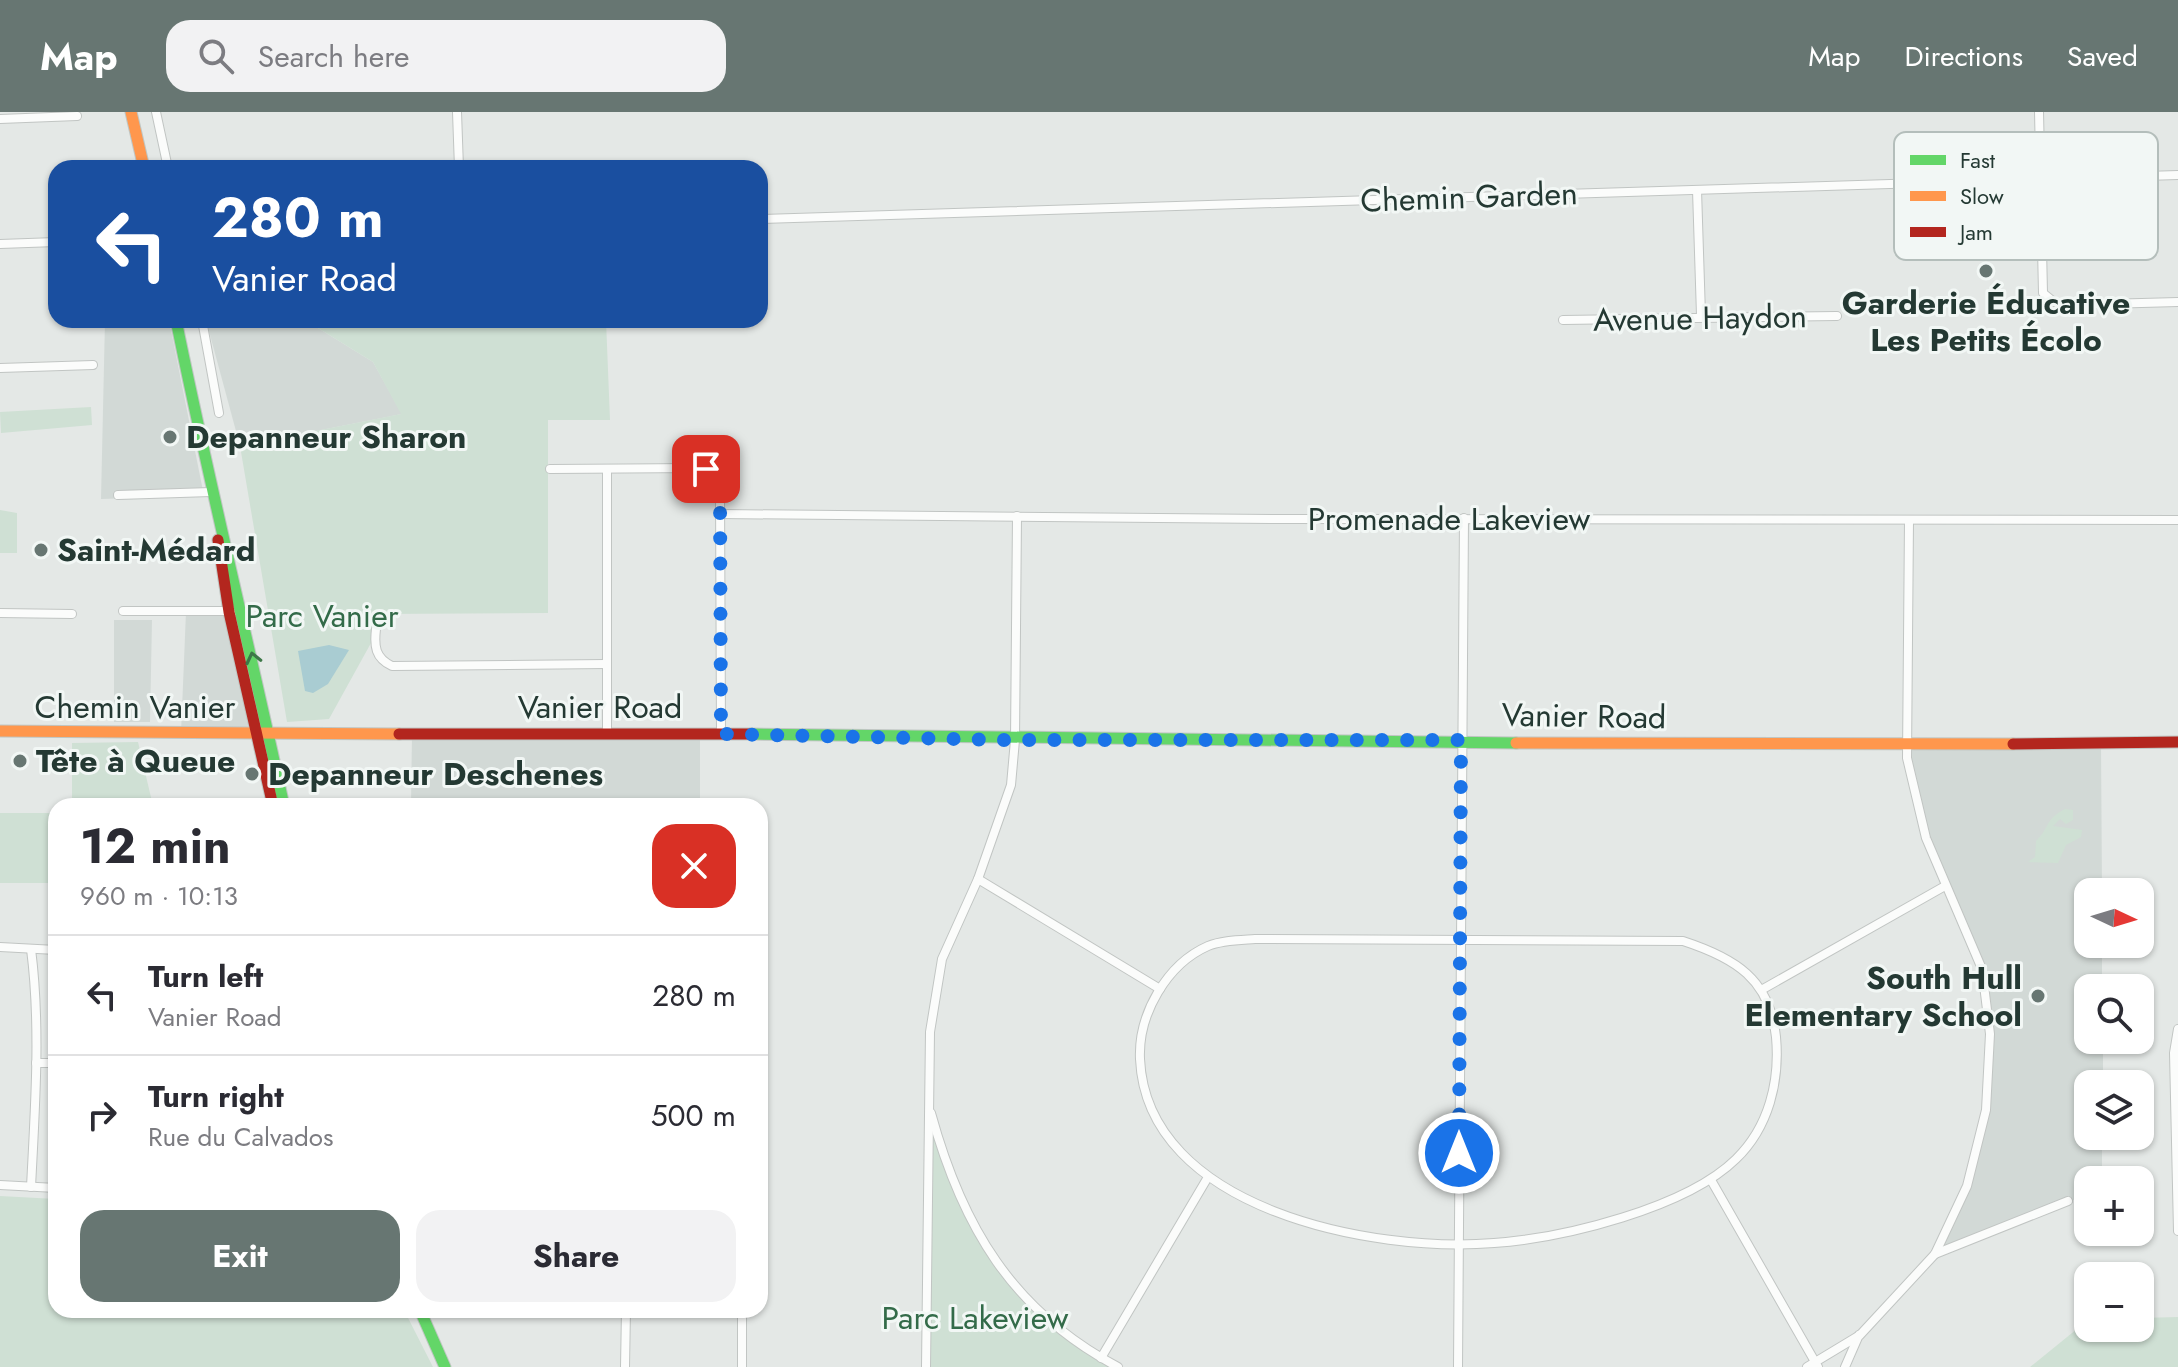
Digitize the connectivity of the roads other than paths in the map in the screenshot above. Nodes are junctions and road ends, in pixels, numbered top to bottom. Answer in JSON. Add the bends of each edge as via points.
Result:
{"nodes":[{"id":1,"x":131,"y":112,"type":"edge"},
{"id":2,"x":158,"y":112,"type":"edge"},
{"id":3,"x":457,"y":112,"type":"edge"},
{"id":4,"x":2039,"y":112,"type":"edge"},
{"id":5,"x":77,"y":116,"type":"dead end"},
{"id":6,"x":0,"y":119,"type":"edge"},
{"id":7,"x":2040,"y":132,"type":"edge"},
{"id":8,"x":142,"y":160,"type":"edge"},
{"id":9,"x":167,"y":160,"type":"edge"},
{"id":10,"x":459,"y":160,"type":"edge"},
{"id":11,"x":2178,"y":175,"type":"edge"},
{"id":12,"x":2158,"y":176,"type":"edge"},
{"id":13,"x":1894,"y":184,"type":"edge"},
{"id":14,"x":1697,"y":190,"type":"junction"},
{"id":15,"x":768,"y":219,"type":"edge"},
{"id":16,"x":48,"y":242,"type":"edge"},
{"id":17,"x":0,"y":244,"type":"edge"},
{"id":18,"x":2040,"y":260,"type":"edge"},
{"id":19,"x":2178,"y":302,"type":"edge"},
{"id":20,"x":1701,"y":315,"type":"junction"},
{"id":21,"x":1837,"y":316,"type":"dead end"},
{"id":22,"x":1563,"y":320,"type":"dead end"},
{"id":23,"x":178,"y":328,"type":"edge"},
{"id":24,"x":203,"y":328,"type":"edge"},
{"id":25,"x":93,"y":365,"type":"dead end"},
{"id":26,"x":0,"y":368,"type":"edge"},
{"id":27,"x":219,"y":413,"type":"dead end"},
{"id":28,"x":550,"y":469,"type":"dead end"},
{"id":29,"x":607,"y":470,"type":"junction"},
{"id":30,"x":211,"y":492,"type":"junction"},
{"id":31,"x":118,"y":495,"type":"dead end"},
{"id":32,"x":721,"y":514,"type":"junction"},
{"id":33,"x":1017,"y":516,"type":"junction"},
{"id":34,"x":1464,"y":518,"type":"junction"},
{"id":35,"x":1909,"y":520,"type":"junction"},
{"id":36,"x":2178,"y":520,"type":"edge"},
{"id":37,"x":123,"y":611,"type":"dead end"},
{"id":38,"x":242,"y":611,"type":"junction"},
{"id":39,"x":229,"y":612,"type":"junction"},
{"id":40,"x":0,"y":613,"type":"edge"},
{"id":41,"x":72,"y":614,"type":"dead end"},
{"id":42,"x":376,"y":629,"type":"dead end"},
{"id":43,"x":606,"y":664,"type":"junction"},
{"id":44,"x":0,"y":731,"type":"edge"},
{"id":45,"x":264,"y":734,"type":"junction"},
{"id":46,"x":607,"y":734,"type":"junction"},
{"id":47,"x":721,"y":734,"type":"junction"},
{"id":48,"x":1015,"y":740,"type":"junction"},
{"id":49,"x":1461,"y":740,"type":"junction"},
{"id":50,"x":2178,"y":742,"type":"edge"},
{"id":51,"x":1906,"y":745,"type":"junction"},
{"id":52,"x":272,"y":798,"type":"edge"},
{"id":53,"x":282,"y":798,"type":"edge"},
{"id":54,"x":978,"y":879,"type":"junction"},
{"id":55,"x":1945,"y":886,"type":"junction"},
{"id":56,"x":1460,"y":941,"type":"junction"},
{"id":57,"x":0,"y":947,"type":"edge"},
{"id":58,"x":31,"y":949,"type":"junction"},
{"id":59,"x":48,"y":950,"type":"edge"},
{"id":60,"x":1160,"y":989,"type":"junction"},
{"id":61,"x":1763,"y":989,"type":"junction"},
{"id":62,"x":2178,"y":1029,"type":"edge"},
{"id":63,"x":36,"y":1063,"type":"junction"},
{"id":64,"x":48,"y":1063,"type":"edge"},
{"id":65,"x":928,"y":1101,"type":"junction"},
{"id":66,"x":1208,"y":1177,"type":"junction"},
{"id":67,"x":1711,"y":1180,"type":"junction"},
{"id":68,"x":0,"y":1185,"type":"edge"},
{"id":69,"x":31,"y":1187,"type":"junction"},
{"id":70,"x":48,"y":1188,"type":"edge"},
{"id":71,"x":2068,"y":1201,"type":"dead end"},
{"id":72,"x":2178,"y":1231,"type":"edge"},
{"id":73,"x":1459,"y":1244,"type":"junction"},
{"id":74,"x":1935,"y":1254,"type":"junction"},
{"id":75,"x":424,"y":1318,"type":"edge"},
{"id":76,"x":626,"y":1318,"type":"edge"},
{"id":77,"x":742,"y":1318,"type":"edge"},
{"id":78,"x":1860,"y":1335,"type":"junction"},
{"id":79,"x":1101,"y":1358,"type":"junction"},
{"id":80,"x":1818,"y":1364,"type":"edge"},
{"id":81,"x":445,"y":1367,"type":"edge"},
{"id":82,"x":625,"y":1367,"type":"edge"},
{"id":83,"x":742,"y":1367,"type":"edge"},
{"id":84,"x":926,"y":1367,"type":"edge"},
{"id":85,"x":1118,"y":1367,"type":"edge"},
{"id":86,"x":1458,"y":1367,"type":"edge"},
{"id":87,"x":1807,"y":1367,"type":"edge"},
{"id":88,"x":1845,"y":1367,"type":"edge"}],
"edges":[{"from":1,"to":8,"type":"street"},
{"from":2,"to":9,"type":"street"},
{"from":3,"to":10,"type":"street"},
{"from":4,"to":7,"type":"street"},
{"from":5,"to":6,"type":"street"},
{"from":11,"to":12,"type":"street","name":"Chemin Garden"},
{"from":13,"to":14,"type":"street","name":"Chemin Garden"},
{"from":14,"to":15,"type":"street","name":"Chemin Garden"},
{"from":14,"to":20,"type":"street"},
{"from":16,"to":17,"type":"street"},
{"from":18,"to":19,"type":"street","via":[[2040,284],[2047,299],[2069,305]]},
{"from":20,"to":21,"type":"street","name":"Avenue Haydon"},
{"from":20,"to":22,"type":"street","name":"Avenue Haydon"},
{"from":23,"to":30,"type":"street"},
{"from":24,"to":27,"type":"street"},
{"from":25,"to":26,"type":"street"},
{"from":28,"to":29,"type":"street"},
{"from":29,"to":32,"type":"street","via":[[712,472],[720,483]]},
{"from":29,"to":43,"type":"street"},
{"from":30,"to":31,"type":"street"},
{"from":30,"to":38,"type":"street"},
{"from":30,"to":39,"type":"street"},
{"from":32,"to":33,"type":"street","name":"Promenade Lakeview"},
{"from":32,"to":47,"type":"street"},
{"from":33,"to":34,"type":"street","name":"Promenade Lakeview"},
{"from":33,"to":48,"type":"street"},
{"from":34,"to":35,"type":"street","name":"Promenade Lakeview"},
{"from":34,"to":49,"type":"street"},
{"from":35,"to":36,"type":"street","name":"Promenade Lakeview"},
{"from":35,"to":51,"type":"street"},
{"from":37,"to":39,"type":"street"},
{"from":38,"to":39,"type":"street"},
{"from":45,"to":38,"type":"street","one_way":true},
{"from":39,"to":45,"type":"street"},
{"from":40,"to":41,"type":"street"},
{"from":42,"to":43,"type":"street","via":[[374,646],[392,666]]},
{"from":43,"to":46,"type":"street"},
{"from":44,"to":45,"type":"street","name":"Chemin Vanier"},
{"from":45,"to":46,"type":"street","name":"Vanier Road"},
{"from":45,"to":52,"type":"street"},
{"from":45,"to":53,"type":"street"},
{"from":46,"to":47,"type":"street","name":"Vanier Road"},
{"from":47,"to":48,"type":"street","name":"Vanier Road"},
{"from":48,"to":49,"type":"street","name":"Vanier Road"},
{"from":48,"to":54,"type":"street","via":[[1011,785]]},
{"from":49,"to":51,"type":"street","name":"Vanier Road"},
{"from":49,"to":56,"type":"street"},
{"from":50,"to":51,"type":"street","name":"Vanier Road"},
{"from":51,"to":55,"type":"street","via":[[1917,813]]},
{"from":54,"to":60,"type":"street"},
{"from":54,"to":65,"type":"street","via":[[942,959],[930,1032]]},
{"from":55,"to":61,"type":"street"},
{"from":55,"to":74,"type":"street","via":[[1982,969],[1991,1069],[1977,1153]]},
{"from":56,"to":60,"type":"street","via":[[1210,945],[1170,973]]},
{"from":56,"to":61,"type":"street","via":[[1683,941],[1714,951]]},
{"from":56,"to":73,"type":"street"},
{"from":57,"to":58,"type":"street"},
{"from":58,"to":59,"type":"street"},
{"from":58,"to":63,"type":"street"},
{"from":60,"to":66,"type":"street","via":[[1145,1021],[1141,1082],[1164,1136]]},
{"from":61,"to":67,"type":"street","via":[[1775,1027],[1778,1064],[1772,1100],[1738,1158]]},
{"from":62,"to":72,"type":"street"},
{"from":63,"to":64,"type":"street"},
{"from":63,"to":69,"type":"street"},
{"from":65,"to":79,"type":"street","via":[[971,1222],[1006,1278],[1046,1318]]},
{"from":65,"to":84,"type":"street"},
{"from":66,"to":73,"type":"street","via":[[1330,1229]]},
{"from":66,"to":79,"type":"street"},
{"from":67,"to":73,"type":"street","via":[[1624,1217],[1534,1238]]},
{"from":67,"to":80,"type":"street"},
{"from":68,"to":69,"type":"street"},
{"from":69,"to":70,"type":"street"},
{"from":71,"to":74,"type":"street"},
{"from":73,"to":86,"type":"street"},
{"from":74,"to":78,"type":"street"},
{"from":75,"to":81,"type":"street"},
{"from":76,"to":82,"type":"street"},
{"from":77,"to":83,"type":"street"},
{"from":78,"to":80,"type":"street"},
{"from":78,"to":88,"type":"street"},
{"from":79,"to":85,"type":"street"},
{"from":80,"to":87,"type":"street"}]}
